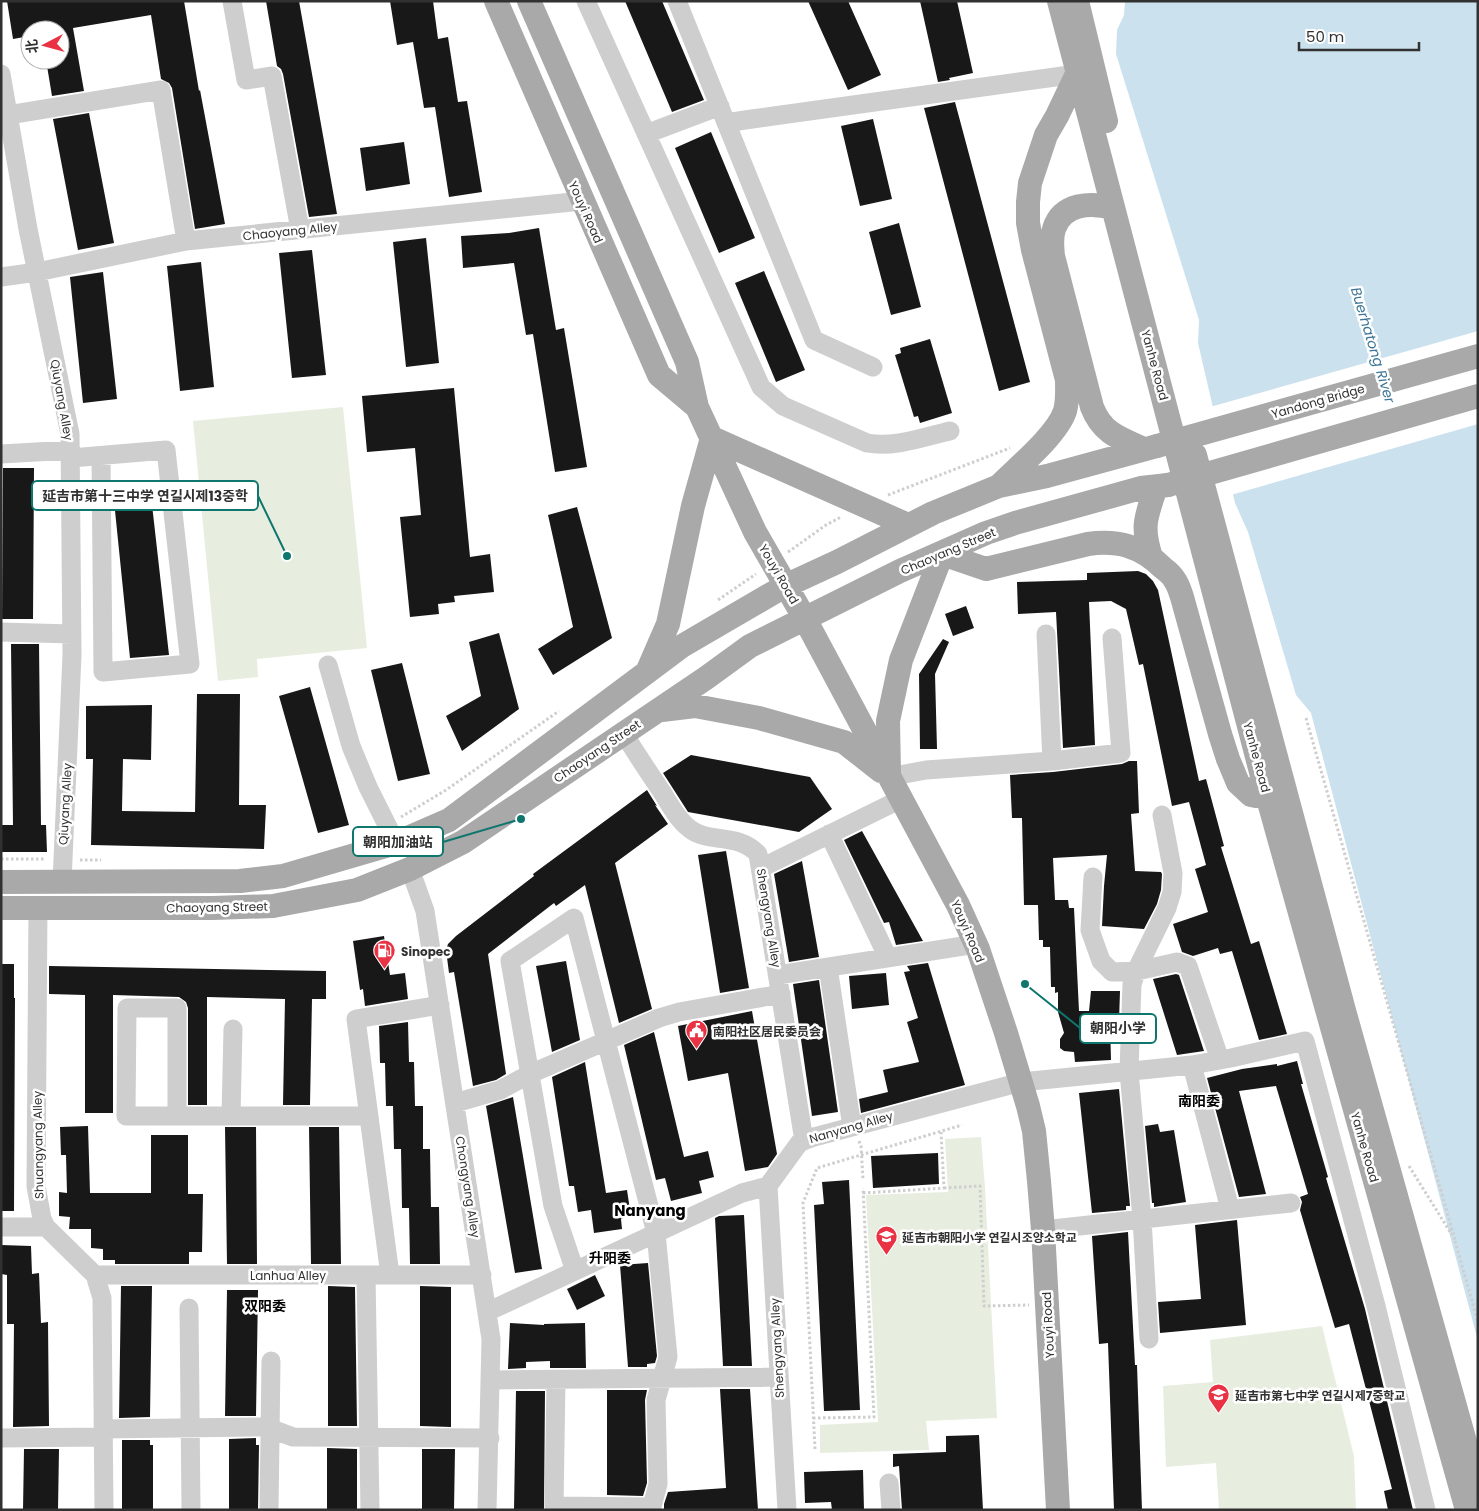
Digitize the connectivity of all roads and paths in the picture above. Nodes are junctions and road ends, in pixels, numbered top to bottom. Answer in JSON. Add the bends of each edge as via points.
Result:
{"nodes":[{"id":1,"x":232,"y":1,"type":"edge"},
{"id":2,"x":496,"y":1,"type":"edge"},
{"id":3,"x":529,"y":1,"type":"edge"},
{"id":4,"x":586,"y":1,"type":"edge"},
{"id":5,"x":677,"y":1,"type":"edge"},
{"id":6,"x":1059,"y":1,"type":"edge"},
{"id":7,"x":1076,"y":1,"type":"edge"},
{"id":8,"x":1,"y":74,"type":"edge"},
{"id":9,"x":1077,"y":74,"type":"junction"},
{"id":10,"x":8,"y":114,"type":"junction"},
{"id":11,"x":723,"y":115,"type":"junction"},
{"id":12,"x":1092,"y":131,"type":"junction"},
{"id":13,"x":646,"y":134,"type":"junction"},
{"id":14,"x":1044,"y":139,"type":"junction"},
{"id":15,"x":1107,"y":157,"type":"junction"},
{"id":16,"x":582,"y":201,"type":"junction"},
{"id":17,"x":1113,"y":208,"type":"junction"},
{"id":18,"x":1064,"y":214,"type":"junction"},
{"id":19,"x":300,"y":230,"type":"junction"},
{"id":20,"x":186,"y":241,"type":"junction"},
{"id":21,"x":37,"y":272,"type":"junction"},
{"id":22,"x":1,"y":277,"type":"edge"},
{"id":23,"x":1478,"y":356,"type":"edge"},
{"id":24,"x":873,"y":367,"type":"dead end"},
{"id":25,"x":1478,"y":396,"type":"edge"},
{"id":26,"x":697,"y":407,"type":"junction"},
{"id":27,"x":950,"y":431,"type":"dead end"},
{"id":28,"x":712,"y":438,"type":"junction"},
{"id":29,"x":1013,"y":446,"type":"dead end"},
{"id":30,"x":1150,"y":448,"type":"junction"},
{"id":31,"x":1,"y":454,"type":"edge"},
{"id":32,"x":71,"y":454,"type":"junction"},
{"id":33,"x":100,"y":456,"type":"junction"},
{"id":34,"x":999,"y":486,"type":"junction"},
{"id":35,"x":1162,"y":486,"type":"junction"},
{"id":36,"x":863,"y":505,"type":"junction"},
{"id":37,"x":908,"y":525,"type":"junction"},
{"id":38,"x":942,"y":554,"type":"junction"},
{"id":39,"x":1151,"y":557,"type":"junction"},
{"id":40,"x":772,"y":563,"type":"junction"},
{"id":41,"x":785,"y":586,"type":"junction"},
{"id":42,"x":717,"y":601,"type":"dead end"},
{"id":43,"x":805,"y":619,"type":"junction"},
{"id":44,"x":1,"y":632,"type":"edge"},
{"id":45,"x":72,"y":634,"type":"junction"},
{"id":46,"x":1046,"y":634,"type":"dead end"},
{"id":47,"x":1112,"y":638,"type":"dead end"},
{"id":48,"x":328,"y":665,"type":"dead end"},
{"id":49,"x":647,"y":672,"type":"junction"},
{"id":50,"x":566,"y":706,"type":"dead end"},
{"id":51,"x":658,"y":710,"type":"junction"},
{"id":52,"x":1306,"y":718,"type":"dead end"},
{"id":53,"x":624,"y":734,"type":"junction"},
{"id":54,"x":1052,"y":761,"type":"junction"},
{"id":55,"x":889,"y":777,"type":"junction"},
{"id":56,"x":1276,"y":792,"type":"junction"},
{"id":57,"x":901,"y":799,"type":"junction"},
{"id":58,"x":1162,"y":815,"type":"dead end"},
{"id":59,"x":391,"y":833,"type":"junction"},
{"id":60,"x":829,"y":834,"type":"junction"},
{"id":61,"x":1,"y":859,"type":"edge"},
{"id":62,"x":101,"y":860,"type":"dead end"},
{"id":63,"x":761,"y":868,"type":"junction"},
{"id":64,"x":410,"y":869,"type":"junction"},
{"id":65,"x":62,"y":871,"type":"junction"},
{"id":66,"x":1093,"y":877,"type":"dead end"},
{"id":67,"x":1,"y":882,"type":"edge"},
{"id":68,"x":1,"y":908,"type":"edge"},
{"id":69,"x":38,"y":908,"type":"junction"},
{"id":70,"x":976,"y":944,"type":"junction"},
{"id":71,"x":888,"y":958,"type":"junction"},
{"id":72,"x":828,"y":967,"type":"junction"},
{"id":73,"x":1136,"y":972,"type":"junction"},
{"id":74,"x":778,"y":975,"type":"junction"},
{"id":75,"x":781,"y":994,"type":"junction"},
{"id":76,"x":440,"y":1006,"type":"junction"},
{"id":77,"x":233,"y":1029,"type":"dead end"},
{"id":78,"x":605,"y":1042,"type":"junction"},
{"id":79,"x":1220,"y":1060,"type":"junction"},
{"id":80,"x":1192,"y":1065,"type":"junction"},
{"id":81,"x":1129,"y":1071,"type":"junction"},
{"id":82,"x":530,"y":1074,"type":"junction"},
{"id":83,"x":1021,"y":1082,"type":"junction"},
{"id":84,"x":455,"y":1103,"type":"junction"},
{"id":85,"x":177,"y":1116,"type":"junction"},
{"id":86,"x":231,"y":1116,"type":"junction"},
{"id":87,"x":368,"y":1116,"type":"junction"},
{"id":88,"x":962,"y":1125,"type":"dead end"},
{"id":89,"x":852,"y":1127,"type":"junction"},
{"id":90,"x":940,"y":1132,"type":"junction"},
{"id":91,"x":804,"y":1141,"type":"junction"},
{"id":92,"x":862,"y":1155,"type":"junction"},
{"id":93,"x":1405,"y":1159,"type":"dead end"},
{"id":94,"x":862,"y":1179,"type":"dead end"},
{"id":95,"x":768,"y":1186,"type":"junction"},
{"id":96,"x":863,"y":1188,"type":"dead end"},
{"id":97,"x":944,"y":1188,"type":"junction"},
{"id":98,"x":863,"y":1193,"type":"junction"},
{"id":99,"x":1292,"y":1203,"type":"dead end"},
{"id":100,"x":1230,"y":1210,"type":"junction"},
{"id":101,"x":1142,"y":1219,"type":"junction"},
{"id":102,"x":1,"y":1227,"type":"edge"},
{"id":103,"x":46,"y":1227,"type":"junction"},
{"id":104,"x":1043,"y":1230,"type":"junction"},
{"id":105,"x":656,"y":1233,"type":"junction"},
{"id":106,"x":1455,"y":1240,"type":"junction"},
{"id":107,"x":575,"y":1271,"type":"junction"},
{"id":108,"x":94,"y":1275,"type":"junction"},
{"id":109,"x":366,"y":1275,"type":"junction"},
{"id":110,"x":390,"y":1275,"type":"junction"},
{"id":111,"x":482,"y":1275,"type":"junction"},
{"id":112,"x":1047,"y":1304,"type":"junction"},
{"id":113,"x":189,"y":1308,"type":"dead end"},
{"id":114,"x":487,"y":1312,"type":"junction"},
{"id":115,"x":1478,"y":1322,"type":"edge"},
{"id":116,"x":1149,"y":1339,"type":"dead end"},
{"id":117,"x":271,"y":1361,"type":"dead end"},
{"id":118,"x":779,"y":1377,"type":"junction"},
{"id":119,"x":662,"y":1379,"type":"junction"},
{"id":120,"x":491,"y":1380,"type":"junction"},
{"id":121,"x":556,"y":1380,"type":"junction"},
{"id":122,"x":813,"y":1418,"type":"junction"},
{"id":123,"x":190,"y":1428,"type":"junction"},
{"id":124,"x":269,"y":1428,"type":"junction"},
{"id":125,"x":103,"y":1433,"type":"junction"},
{"id":126,"x":369,"y":1437,"type":"junction"},
{"id":127,"x":1,"y":1438,"type":"edge"},
{"id":128,"x":490,"y":1438,"type":"junction"},
{"id":129,"x":815,"y":1449,"type":"dead end"},
{"id":130,"x":889,"y":1483,"type":"dead end"},
{"id":131,"x":1478,"y":1488,"type":"edge"},
{"id":132,"x":573,"y":1508,"type":"edge"},
{"id":133,"x":651,"y":1508,"type":"edge"},
{"id":134,"x":104,"y":1510,"type":"edge"},
{"id":135,"x":191,"y":1510,"type":"edge"},
{"id":136,"x":269,"y":1510,"type":"edge"},
{"id":137,"x":370,"y":1510,"type":"edge"},
{"id":138,"x":487,"y":1510,"type":"edge"},
{"id":139,"x":787,"y":1510,"type":"edge"},
{"id":140,"x":891,"y":1510,"type":"edge"},
{"id":141,"x":1058,"y":1510,"type":"edge"},
{"id":142,"x":1426,"y":1510,"type":"edge"},
{"id":143,"x":1466,"y":1510,"type":"edge"}],
"edges":[{"from":1,"to":19,"type":"street","via":[[246,80],[272,76]]},
{"from":2,"to":16,"type":"main road","name":"Youyi Road"},
{"from":3,"to":26,"type":"main road","name":"Youyi Road","via":[[687,362]]},
{"from":4,"to":13,"type":"street"},
{"from":5,"to":11,"type":"street"},
{"from":6,"to":9,"type":"main road","name":"Yanhe Road"},
{"from":7,"to":15,"type":"main road","name":"Yanhe Road"},
{"from":8,"to":10,"type":"street","name":"Qiuyang Alley"},
{"from":9,"to":11,"type":"street","via":[[745,120]]},
{"from":9,"to":12,"type":"main road","name":"Yanhe Road"},
{"from":9,"to":14,"type":"main road"},
{"from":10,"to":20,"type":"street","via":[[161,90]]},
{"from":10,"to":21,"type":"street","name":"Qiuyang Alley"},
{"from":11,"to":13,"type":"street"},
{"from":11,"to":24,"type":"street","via":[[814,340]]},
{"from":12,"to":14,"type":"main road","via":[[1066,128]]},
{"from":12,"to":15,"type":"main road","name":"Yanhe Road"},
{"from":13,"to":27,"type":"street","via":[[762,387],[783,406],[867,443],[895,444]]},
{"from":14,"to":34,"type":"main road","via":[[1030,183],[1028,224],[1067,380],[1068,397],[1053,433]]},
{"from":15,"to":17,"type":"main road","name":"Yanhe Road"},
{"from":15,"to":18,"type":"main road","via":[[1091,183]]},
{"from":15,"to":56,"type":"main road","name":"Yanhe Road"},
{"from":16,"to":19,"type":"street","name":"Chaoyang Alley"},
{"from":16,"to":26,"type":"main road","name":"Youyi Road","via":[[659,375]]},
{"from":17,"to":18,"type":"main road","via":[[1084,204]]},
{"from":17,"to":56,"type":"main road","name":"Yanhe Road"},
{"from":18,"to":30,"type":"main road","via":[[1053,230],[1053,256],[1096,419],[1117,437]]},
{"from":19,"to":20,"type":"street","name":"Chaoyang Alley"},
{"from":20,"to":21,"type":"street","name":"Chaoyang Alley"},
{"from":21,"to":22,"type":"street","name":"Chaoyang Alley"},
{"from":21,"to":32,"type":"street","name":"Qiuyang Alley","via":[[70,434]]},
{"from":23,"to":30,"type":"main road","name":"Yandong Bridge","bridge":true},
{"from":25,"to":35,"type":"main road","bridge":true},
{"from":26,"to":28,"type":"main road","name":"Youyi Road"},
{"from":28,"to":36,"type":"main road"},
{"from":28,"to":40,"type":"main road","name":"Youyi Road"},
{"from":28,"to":49,"type":"main road","via":[[693,506],[668,624]]},
{"from":29,"to":36,"type":"path"},
{"from":30,"to":34,"type":"main road","name":"Chaoyang Street"},
{"from":31,"to":32,"type":"street"},
{"from":32,"to":33,"type":"street"},
{"from":32,"to":45,"type":"street","name":"Qiuyang Alley"},
{"from":33,"to":33,"type":"street","via":[[166,450],[190,664],[103,672]]},
{"from":34,"to":37,"type":"main road","name":"Chaoyang Street"},
{"from":35,"to":38,"type":"main road","name":"Chaoyang Street","via":[[1141,488],[1032,517],[986,533]]},
{"from":35,"to":39,"type":"main road","via":[[1147,516],[1145,531]]},
{"from":36,"to":37,"type":"main road"},
{"from":36,"to":40,"type":"path","via":[[826,525]]},
{"from":37,"to":41,"type":"main road","name":"Chaoyang Street"},
{"from":38,"to":39,"type":"main road","via":[[986,569],[1102,542],[1128,546]]},
{"from":38,"to":43,"type":"main road","name":"Chaoyang Street","via":[[900,571]]},
{"from":38,"to":55,"type":"main road","via":[[901,660],[888,721]]},
{"from":39,"to":56,"type":"main road","via":[[1174,579],[1182,597],[1220,734],[1238,783],[1251,795]]},
{"from":40,"to":41,"type":"main road","name":"Youyi Road"},
{"from":40,"to":42,"type":"path"},
{"from":41,"to":43,"type":"main road","name":"Youyi Road"},
{"from":41,"to":49,"type":"main road","name":"Chaoyang Street","via":[[682,646]]},
{"from":43,"to":51,"type":"main road","name":"Chaoyang Street","via":[[750,646]]},
{"from":43,"to":55,"type":"main road","name":"Youyi Road"},
{"from":44,"to":45,"type":"street"},
{"from":45,"to":65,"type":"street","name":"Qiuyang Alley"},
{"from":46,"to":54,"type":"street"},
{"from":47,"to":54,"type":"street","via":[[1121,753]]},
{"from":48,"to":59,"type":"street","via":[[351,746]]},
{"from":49,"to":59,"type":"main road","name":"Chaoyang Street","via":[[449,820]]},
{"from":50,"to":59,"type":"path","via":[[406,815]]},
{"from":51,"to":53,"type":"main road","name":"Chaoyang Street"},
{"from":51,"to":55,"type":"main road","via":[[695,706],[759,718],[844,742]]},
{"from":52,"to":106,"type":"path"},
{"from":53,"to":63,"type":"street","name":"Shengyang Alley","via":[[678,816],[691,830],[751,847],[758,854]]},
{"from":53,"to":64,"type":"main road","name":"Chaoyang Street","via":[[463,842]]},
{"from":54,"to":55,"type":"street","via":[[926,770]]},
{"from":55,"to":57,"type":"main road","name":"Youyi Road"},
{"from":56,"to":131,"type":"main road","name":"Yanhe Road","via":[[1345,1014]]},
{"from":56,"to":143,"type":"main road","name":"Yanhe Road"},
{"from":57,"to":60,"type":"street"},
{"from":57,"to":70,"type":"main road","name":"Youyi Road"},
{"from":58,"to":73,"type":"street","via":[[1172,892]]},
{"from":59,"to":65,"type":"main road","name":"Chaoyang Street","via":[[283,876],[240,881]]},
{"from":60,"to":63,"type":"street"},
{"from":60,"to":71,"type":"street"},
{"from":61,"to":65,"type":"path"},
{"from":62,"to":65,"type":"path"},
{"from":63,"to":74,"type":"street","name":"Shengyang Alley"},
{"from":64,"to":69,"type":"main road","name":"Chaoyang Street","via":[[357,890],[273,906]]},
{"from":64,"to":76,"type":"street","name":"Chongyang Alley","via":[[425,911]]},
{"from":65,"to":67,"type":"main road","name":"Chaoyang Street"},
{"from":66,"to":73,"type":"street","via":[[1090,930],[1101,961],[1112,972]]},
{"from":68,"to":69,"type":"main road","name":"Chaoyang Street"},
{"from":69,"to":103,"type":"street","name":"Shuangyang Alley","via":[[36,1186]]},
{"from":70,"to":71,"type":"street"},
{"from":70,"to":83,"type":"main road","name":"Youyi Road"},
{"from":71,"to":72,"type":"street"},
{"from":72,"to":74,"type":"street"},
{"from":72,"to":89,"type":"street"},
{"from":73,"to":79,"type":"street","via":[[1177,962],[1188,966]]},
{"from":73,"to":81,"type":"street","via":[[1132,984]]},
{"from":74,"to":75,"type":"street","name":"Shengyang Alley"},
{"from":75,"to":78,"type":"street","via":[[680,1012]]},
{"from":75,"to":91,"type":"street","name":"Shengyang Alley"},
{"from":76,"to":84,"type":"street","name":"Chongyang Alley"},
{"from":76,"to":87,"type":"street","via":[[356,1019]]},
{"from":77,"to":86,"type":"street"},
{"from":78,"to":82,"type":"street"},
{"from":78,"to":82,"type":"street","via":[[574,918],[510,960]]},
{"from":78,"to":105,"type":"street"},
{"from":79,"to":80,"type":"street","name":"Nanyang Alley"},
{"from":79,"to":142,"type":"street","name":"Nanyang Alley","via":[[1305,1040]]},
{"from":80,"to":81,"type":"street","name":"Nanyang Alley"},
{"from":80,"to":100,"type":"street"},
{"from":81,"to":83,"type":"street","name":"Nanyang Alley"},
{"from":81,"to":101,"type":"street"},
{"from":82,"to":84,"type":"street","via":[[500,1090]]},
{"from":82,"to":107,"type":"street","via":[[553,1206]]},
{"from":83,"to":89,"type":"street","name":"Nanyang Alley"},
{"from":83,"to":104,"type":"main road","name":"Youyi Road","via":[[1034,1132]]},
{"from":84,"to":111,"type":"street","name":"Chongyang Alley"},
{"from":85,"to":85,"type":"street","via":[[126,1116],[126,1008],[177,1008]]},
{"from":85,"to":86,"type":"street"},
{"from":86,"to":87,"type":"street"},
{"from":87,"to":110,"type":"street"},
{"from":88,"to":90,"type":"path"},
{"from":89,"to":91,"type":"street","name":"Nanyang Alley"},
{"from":89,"to":92,"type":"path"},
{"from":90,"to":92,"type":"path"},
{"from":90,"to":97,"type":"path"},
{"from":91,"to":95,"type":"street","name":"Nanyang Alley"},
{"from":92,"to":94,"type":"path"},
{"from":92,"to":122,"type":"path","via":[[817,1168],[802,1203]]},
{"from":93,"to":106,"type":"path"},
{"from":95,"to":105,"type":"street","via":[[742,1193]]},
{"from":95,"to":118,"type":"street","name":"Shengyang Alley"},
{"from":96,"to":98,"type":"path"},
{"from":97,"to":98,"type":"path"},
{"from":97,"to":112,"type":"path","via":[[980,1186],[984,1306]]},
{"from":98,"to":122,"type":"path","via":[[874,1417]]},
{"from":99,"to":100,"type":"street"},
{"from":100,"to":101,"type":"street"},
{"from":101,"to":104,"type":"street"},
{"from":101,"to":116,"type":"street"},
{"from":102,"to":103,"type":"street"},
{"from":103,"to":108,"type":"street","name":"Shuangyang Alley"},
{"from":104,"to":112,"type":"main road","name":"Youyi Road"},
{"from":105,"to":107,"type":"street"},
{"from":105,"to":119,"type":"street","via":[[668,1348]]},
{"from":106,"to":115,"type":"path"},
{"from":107,"to":114,"type":"street"},
{"from":108,"to":109,"type":"street","name":"Lanhua Alley"},
{"from":108,"to":125,"type":"street","name":"Shuangyang Alley","via":[[102,1298]]},
{"from":109,"to":110,"type":"street","name":"Lanhua Alley"},
{"from":109,"to":126,"type":"street"},
{"from":110,"to":111,"type":"street","name":"Lanhua Alley"},
{"from":111,"to":114,"type":"street","name":"Chongyang Alley"},
{"from":112,"to":141,"type":"main road","name":"Youyi Road"},
{"from":113,"to":123,"type":"street"},
{"from":114,"to":120,"type":"street","name":"Chongyang Alley"},
{"from":117,"to":124,"type":"street"},
{"from":118,"to":119,"type":"street"},
{"from":118,"to":139,"type":"street","name":"Shengyang Alley"},
{"from":119,"to":121,"type":"street"},
{"from":119,"to":133,"type":"street","via":[[656,1400],[658,1484]]},
{"from":120,"to":121,"type":"street"},
{"from":120,"to":128,"type":"street","name":"Chongyang Alley"},
{"from":121,"to":132,"type":"street","via":[[554,1506]]},
{"from":122,"to":129,"type":"path"},
{"from":123,"to":124,"type":"street"},
{"from":123,"to":125,"type":"street"},
{"from":123,"to":135,"type":"street"},
{"from":124,"to":126,"type":"street","via":[[293,1437]]},
{"from":124,"to":136,"type":"street"},
{"from":125,"to":127,"type":"street"},
{"from":125,"to":134,"type":"street","name":"Shuangyang Alley"},
{"from":126,"to":128,"type":"street"},
{"from":126,"to":137,"type":"street"},
{"from":128,"to":138,"type":"street","name":"Chongyang Alley"},
{"from":130,"to":140,"type":"street"},
{"from":132,"to":133,"type":"street"}]}
